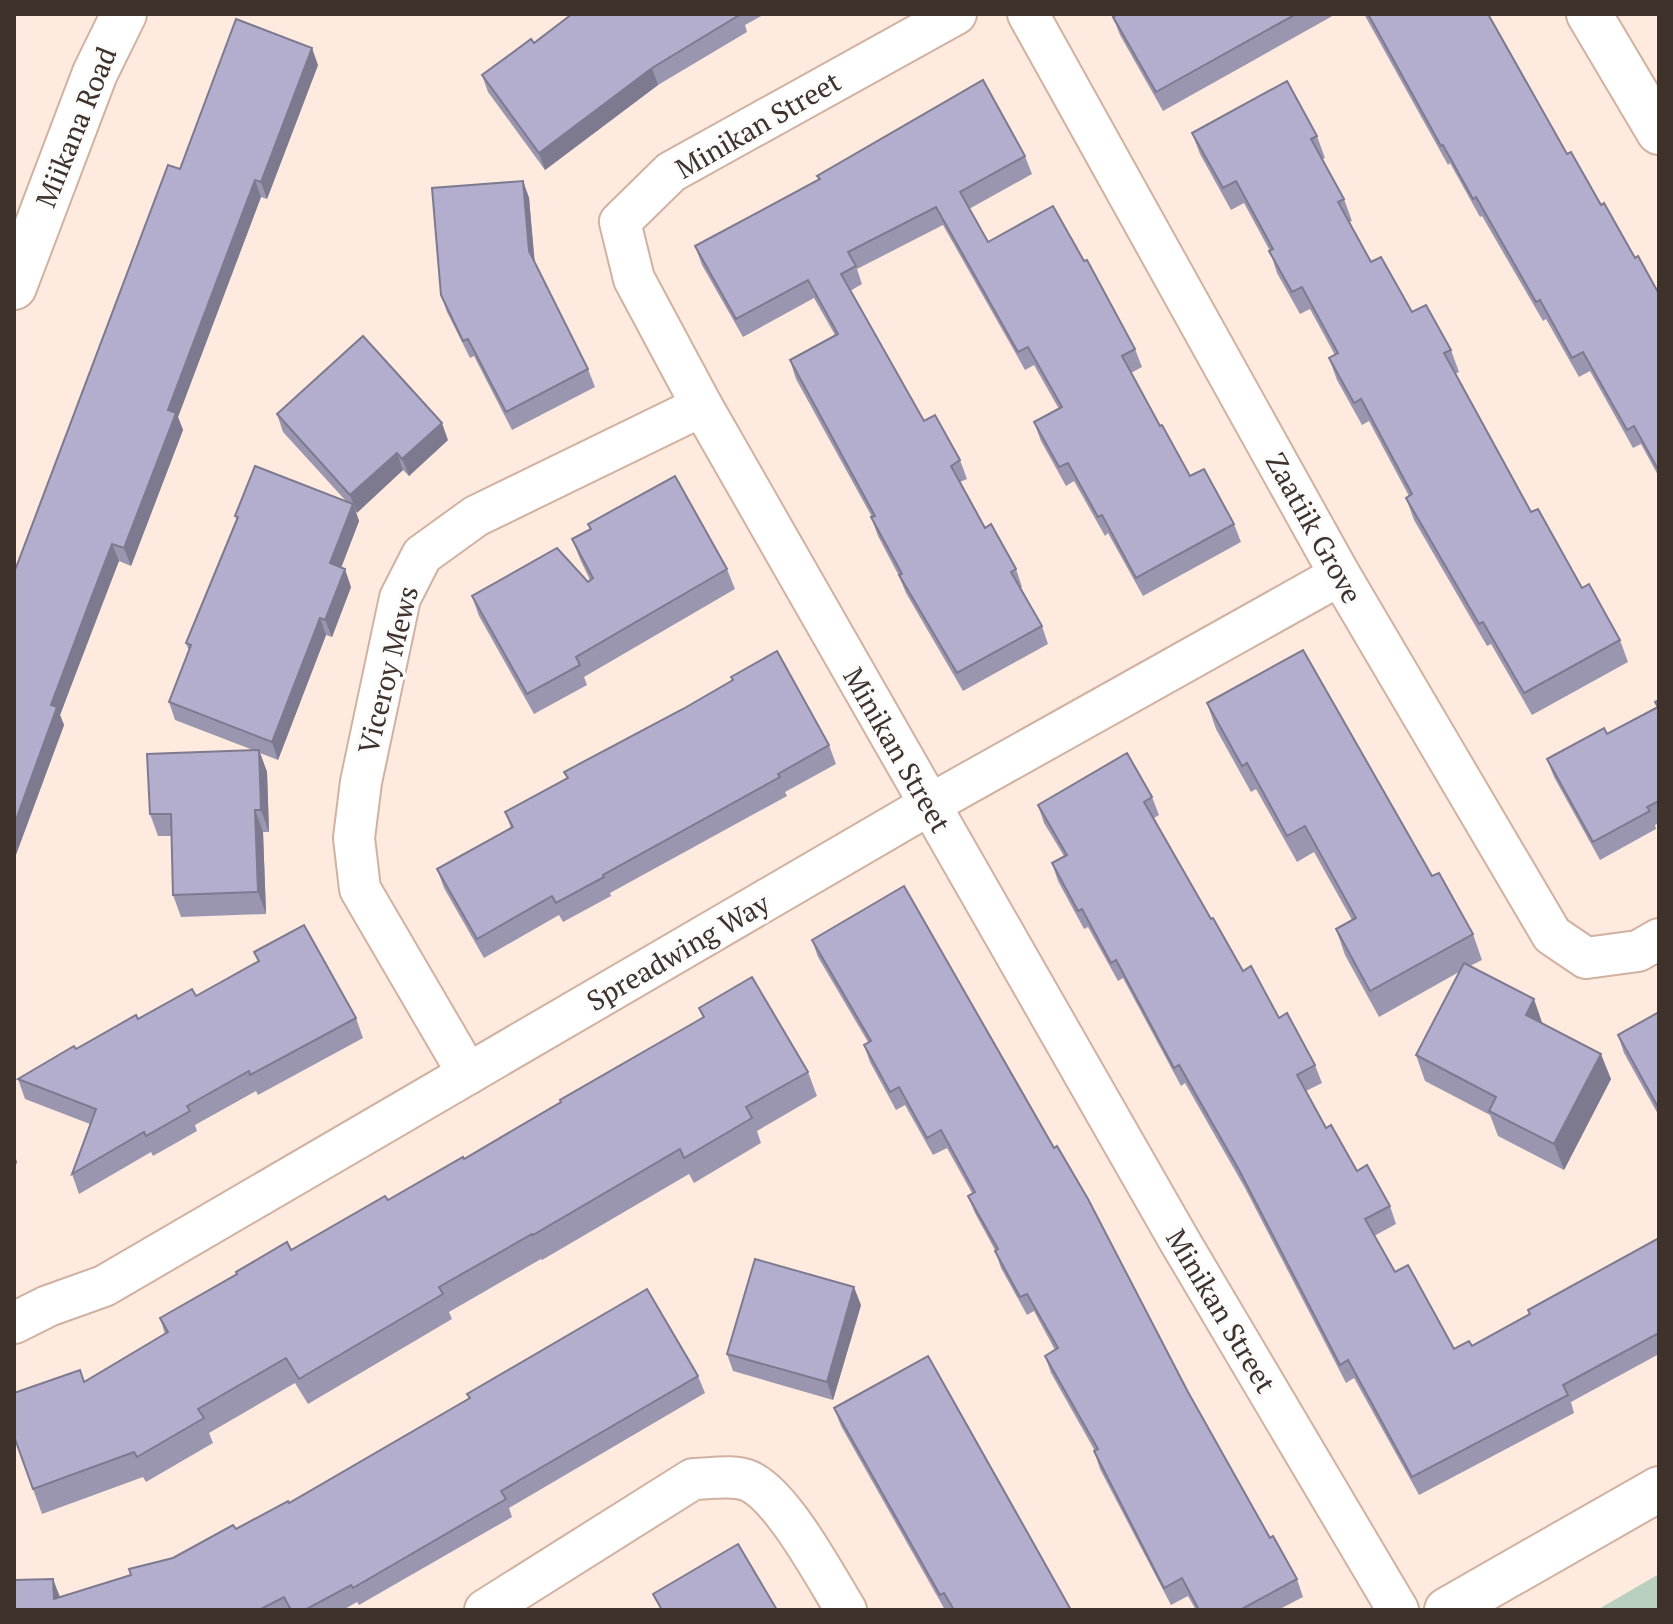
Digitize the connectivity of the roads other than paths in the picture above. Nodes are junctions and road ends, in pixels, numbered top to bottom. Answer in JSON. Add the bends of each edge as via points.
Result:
{"nodes":[{"id":1,"x":124,"y":14,"type":"edge"},
{"id":2,"x":956,"y":14,"type":"edge"},
{"id":3,"x":1028,"y":14,"type":"edge"},
{"id":4,"x":1589,"y":14,"type":"edge"},
{"id":5,"x":1659,"y":132,"type":"edge"},
{"id":6,"x":14,"y":287,"type":"edge"},
{"id":7,"x":702,"y":406,"type":"junction"},
{"id":8,"x":1340,"y":575,"type":"junction"},
{"id":9,"x":929,"y":805,"type":"junction"},
{"id":10,"x":1659,"y":939,"type":"edge"},
{"id":11,"x":468,"y":1074,"type":"junction"},
{"id":12,"x":14,"y":1323,"type":"edge"},
{"id":13,"x":1659,"y":1489,"type":"edge"},
{"id":14,"x":485,"y":1610,"type":"edge"},
{"id":15,"x":846,"y":1610,"type":"edge"},
{"id":16,"x":1398,"y":1610,"type":"edge"},
{"id":17,"x":1447,"y":1610,"type":"edge"}],
"edges":[{"from":1,"to":6,"type":"street","name":"Miikana Road","via":[[90,86]]},
{"from":2,"to":7,"type":"street","name":"Minikan Street","via":[[671,172],[620,222],[634,279]]},
{"from":3,"to":8,"type":"street","name":"Zaatiik Grove"},
{"from":4,"to":5,"type":"street"},
{"from":7,"to":9,"type":"street","name":"Minikan Street"},
{"from":7,"to":11,"type":"street","name":"Viceroy Mews","via":[[476,516],[422,555],[400,598],[361,782],[354,838],[360,889]]},
{"from":8,"to":9,"type":"street","name":"Spreadwing Way"},
{"from":8,"to":10,"type":"street","name":"Zaatiik Grove","via":[[1552,935],[1586,958],[1638,951]]},
{"from":9,"to":11,"type":"street","name":"Spreadwing Way"},
{"from":9,"to":16,"type":"street","name":"Minikan Street"},
{"from":11,"to":12,"type":"street","name":"Spreadwing Way","via":[[104,1286]]},
{"from":13,"to":17,"type":"street"},
{"from":14,"to":15,"type":"street","via":[[693,1479],[732,1478],[749,1481],[771,1498]]}]}
